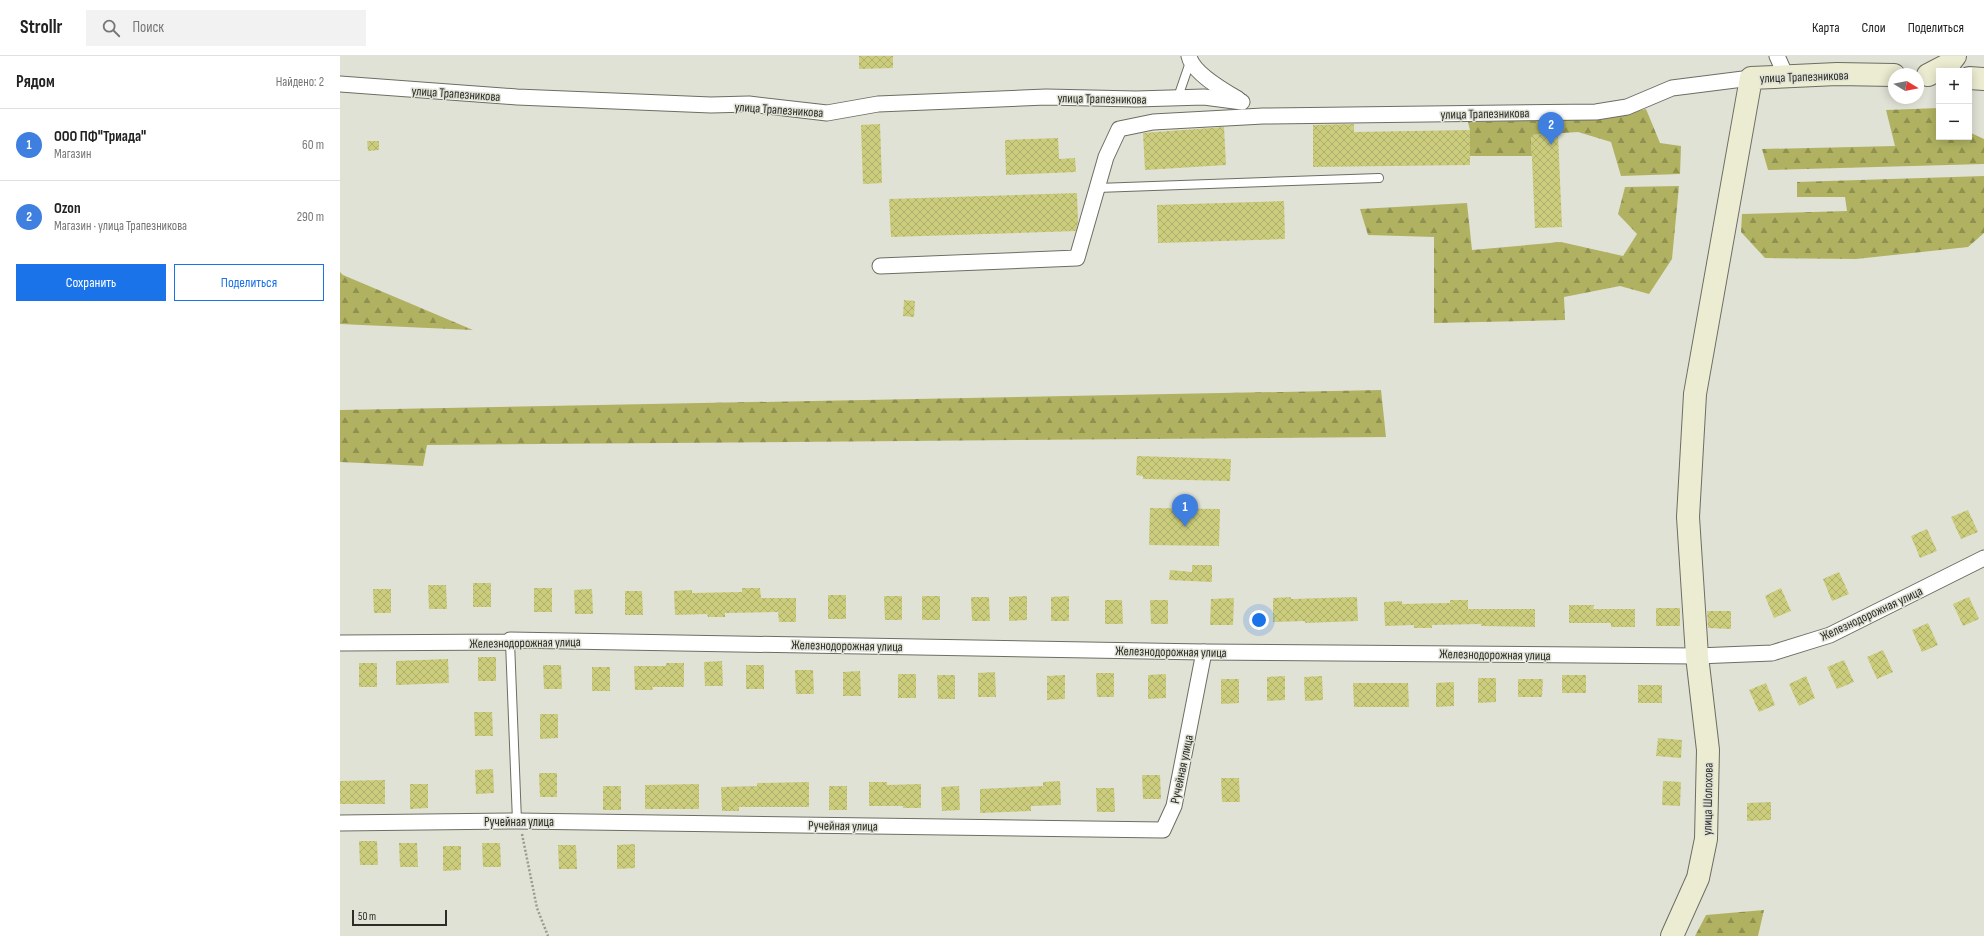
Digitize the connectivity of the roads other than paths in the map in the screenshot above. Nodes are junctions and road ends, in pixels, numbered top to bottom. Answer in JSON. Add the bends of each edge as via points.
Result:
{"nodes":[{"id":1,"x":1778,"y":56,"type":"edge"},
{"id":2,"x":1955,"y":56,"type":"edge"},
{"id":3,"x":1190,"y":59,"type":"edge"},
{"id":4,"x":1888,"y":75,"type":"edge"},
{"id":5,"x":1928,"y":75,"type":"edge"},
{"id":6,"x":1786,"y":76,"type":"junction"},
{"id":7,"x":1750,"y":78,"type":"junction"},
{"id":8,"x":1972,"y":78,"type":"edge"},
{"id":9,"x":1984,"y":79,"type":"edge"},
{"id":10,"x":340,"y":84,"type":"edge"},
{"id":11,"x":1178,"y":97,"type":"junction"},
{"id":12,"x":1242,"y":102,"type":"junction"},
{"id":13,"x":1263,"y":116,"type":"junction"},
{"id":14,"x":1379,"y":178,"type":"dead end"},
{"id":15,"x":1097,"y":188,"type":"junction"},
{"id":16,"x":880,"y":266,"type":"dead end"},
{"id":17,"x":1984,"y":558,"type":"edge"},
{"id":18,"x":510,"y":642,"type":"junction"},
{"id":19,"x":340,"y":643,"type":"edge"},
{"id":20,"x":1204,"y":652,"type":"junction"},
{"id":21,"x":1698,"y":656,"type":"junction"},
{"id":22,"x":517,"y":820,"type":"junction"},
{"id":23,"x":340,"y":823,"type":"edge"},
{"id":24,"x":1672,"y":936,"type":"edge"}],
"edges":[{"from":1,"to":6,"type":"street"},
{"from":2,"to":5,"type":"street","via":[[1949,64]]},
{"from":3,"to":11,"type":"lane"},
{"from":3,"to":12,"type":"street","via":[[1213,84]]},
{"from":4,"to":6,"type":"street","name":"улица Трапезникова"},
{"from":6,"to":7,"type":"street","name":"улица Трапезникова"},
{"from":7,"to":13,"type":"street","name":"улица Трапезникова","via":[[1672,88],[1627,106],[1596,112]]},
{"from":7,"to":21,"type":"street","name":"улица Шолохова","via":[[1695,394],[1688,517]]},
{"from":8,"to":9,"type":"street"},
{"from":10,"to":11,"type":"street","name":"улица Трапезникова","via":[[517,97],[712,105],[749,104],[827,113],[878,104],[1046,97]]},
{"from":11,"to":12,"type":"street","name":"улица Трапезникова","via":[[1204,96]]},
{"from":12,"to":13,"type":"street"},
{"from":13,"to":15,"type":"street","name":"улица Трапезникова","via":[[1153,122],[1119,129],[1106,157]]},
{"from":14,"to":15,"type":"lane"},
{"from":15,"to":16,"type":"street","via":[[1077,258]]},
{"from":17,"to":21,"type":"street","name":"Железнодорожная улица","via":[[1830,635],[1772,653]]},
{"from":18,"to":19,"type":"street","name":"Железнодорожная улица"},
{"from":18,"to":20,"type":"street","name":"Железнодорожная улица","via":[[518,640]]},
{"from":18,"to":22,"type":"lane"},
{"from":20,"to":21,"type":"street","name":"Железнодорожная улица"},
{"from":20,"to":22,"type":"street","name":"Ручейная улица","via":[[1174,806],[1163,830]]},
{"from":21,"to":24,"type":"street","name":"улица Шолохова","via":[[1708,750],[1706,840],[1698,878]]},
{"from":22,"to":23,"type":"street","name":"Ручейная улица"}]}
